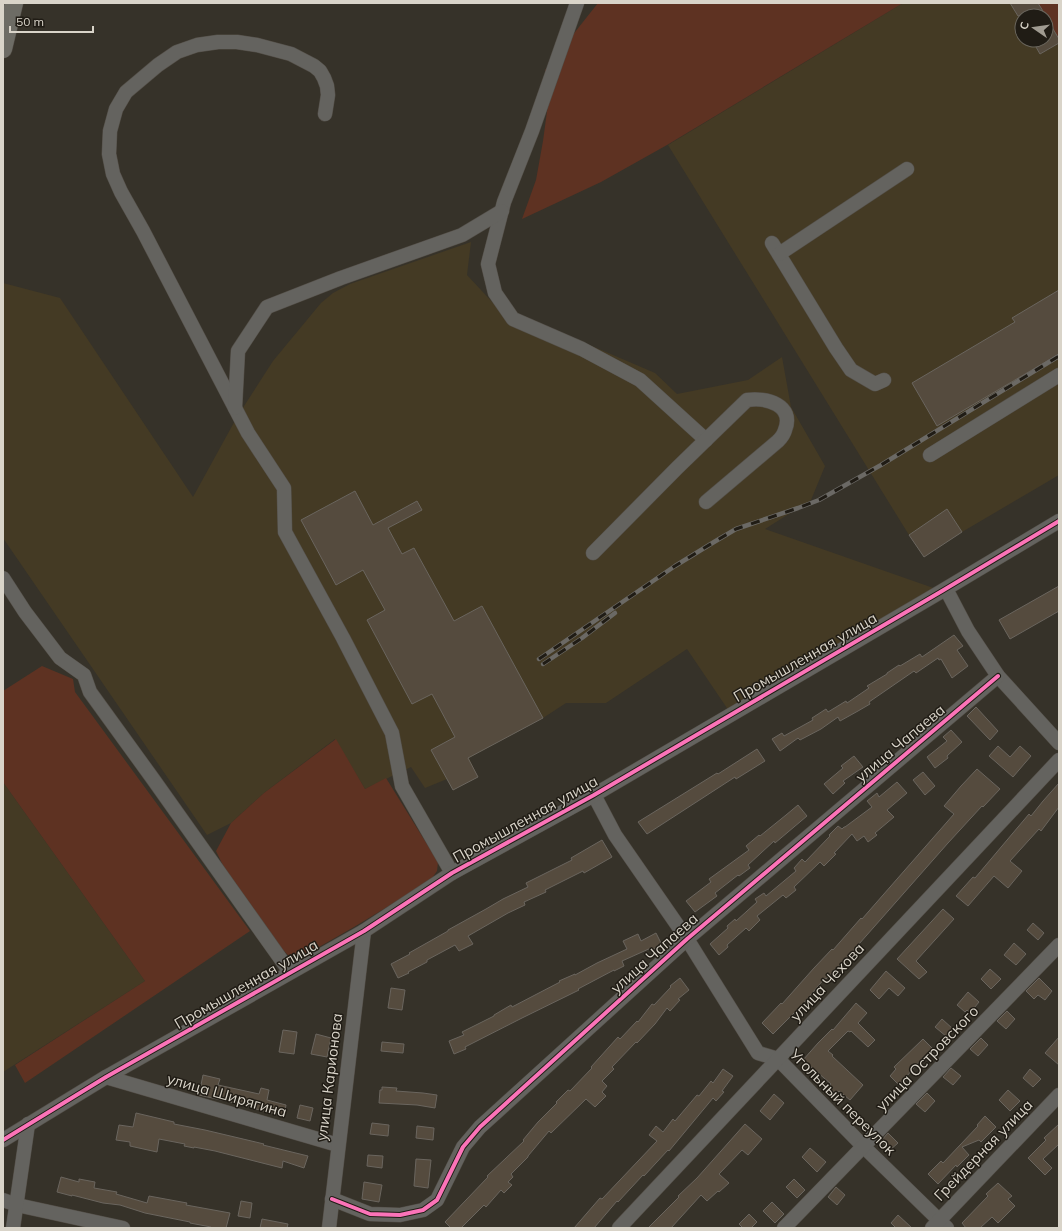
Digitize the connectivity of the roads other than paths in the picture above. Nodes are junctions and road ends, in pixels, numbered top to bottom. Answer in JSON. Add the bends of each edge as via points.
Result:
{"nodes":[{"id":1,"x":14,"y":3,"type":"edge"},
{"id":2,"x":577,"y":3,"type":"edge"},
{"id":3,"x":3,"y":49,"type":"edge"},
{"id":4,"x":325,"y":114,"type":"dead end"},
{"id":5,"x":906,"y":169,"type":"dead end"},
{"id":6,"x":502,"y":211,"type":"junction"},
{"id":7,"x":1059,"y":375,"type":"edge"},
{"id":8,"x":884,"y":380,"type":"dead end"},
{"id":9,"x":235,"y":409,"type":"junction"},
{"id":10,"x":706,"y":440,"type":"junction"},
{"id":11,"x":930,"y":455,"type":"dead end"},
{"id":12,"x":706,"y":502,"type":"dead end"},
{"id":13,"x":1059,"y":521,"type":"edge"},
{"id":14,"x":592,"y":553,"type":"dead end"},
{"id":15,"x":3,"y":578,"type":"edge"},
{"id":16,"x":946,"y":589,"type":"junction"},
{"id":17,"x":998,"y":676,"type":"junction"},
{"id":18,"x":1059,"y":743,"type":"edge"},
{"id":19,"x":1059,"y":760,"type":"edge"},
{"id":20,"x":594,"y":795,"type":"junction"},
{"id":21,"x":452,"y":873,"type":"junction"},
{"id":22,"x":364,"y":931,"type":"junction"},
{"id":23,"x":687,"y":939,"type":"junction"},
{"id":24,"x":1059,"y":945,"type":"edge"},
{"id":25,"x":290,"y":972,"type":"junction"},
{"id":26,"x":778,"y":1059,"type":"junction"},
{"id":27,"x":106,"y":1077,"type":"junction"},
{"id":28,"x":1059,"y":1095,"type":"edge"},
{"id":29,"x":28,"y":1124,"type":"junction"},
{"id":30,"x":3,"y":1140,"type":"edge"},
{"id":31,"x":338,"y":1145,"type":"junction"},
{"id":32,"x":864,"y":1147,"type":"junction"},
{"id":33,"x":3,"y":1200,"type":"edge"},
{"id":34,"x":332,"y":1200,"type":"junction"},
{"id":35,"x":17,"y":1205,"type":"junction"},
{"id":36,"x":940,"y":1226,"type":"edge"},
{"id":37,"x":13,"y":1228,"type":"edge"},
{"id":38,"x":123,"y":1228,"type":"edge"},
{"id":39,"x":329,"y":1228,"type":"edge"},
{"id":40,"x":619,"y":1228,"type":"edge"},
{"id":41,"x":784,"y":1228,"type":"edge"}],
"edges":[{"from":1,"to":3,"type":"main road"},
{"from":2,"to":6,"type":"street"},
{"from":4,"to":9,"type":"street","via":[[327,86],[320,71],[314,66],[280,50],[237,42],[197,45],[177,52],[126,92],[116,109],[110,131],[108,154],[112,174]]},
{"from":5,"to":8,"type":"street","via":[[775,248],[851,370],[875,384]]},
{"from":6,"to":9,"type":"street","via":[[462,235],[267,307],[238,351]]},
{"from":6,"to":10,"type":"street","via":[[488,264],[495,293],[513,319],[582,349],[640,380]]},
{"from":7,"to":11,"type":"street"},
{"from":9,"to":21,"type":"street","via":[[284,488],[285,532],[392,733],[402,786]]},
{"from":10,"to":12,"type":"street","via":[[747,400],[771,401],[781,407],[786,414],[788,422],[785,432],[778,441]]},
{"from":10,"to":14,"type":"street"},
{"from":13,"to":16,"type":"street","name":"Промышленная улица"},
{"from":15,"to":25,"type":"street","via":[[60,658],[84,676],[90,692]]},
{"from":16,"to":17,"type":"street","via":[[968,631]]},
{"from":16,"to":20,"type":"street","name":"Промышленная улица"},
{"from":17,"to":18,"type":"street"},
{"from":17,"to":23,"type":"street","name":"улица Чапаева"},
{"from":19,"to":26,"type":"street","name":"улица Чехова"},
{"from":20,"to":21,"type":"street","name":"Промышленная улица"},
{"from":20,"to":23,"type":"street","name":"Угольный переулок","via":[[614,834]]},
{"from":21,"to":22,"type":"street","name":"Промышленная улица"},
{"from":22,"to":25,"type":"street","name":"Промышленная улица"},
{"from":22,"to":31,"type":"street","name":"улица Карионова"},
{"from":23,"to":26,"type":"street","name":"Угольный переулок","via":[[758,1053]]},
{"from":23,"to":34,"type":"street","name":"улица Чапаева","via":[[480,1127],[463,1147],[437,1200],[423,1210],[400,1215],[370,1214]]},
{"from":24,"to":32,"type":"street","name":"улица Островского"},
{"from":25,"to":27,"type":"street","name":"Промышленная улица"},
{"from":26,"to":32,"type":"street","name":"Угольный переулок"},
{"from":26,"to":40,"type":"street","name":"улица Чехова"},
{"from":27,"to":29,"type":"street","name":"Промышленная улица"},
{"from":27,"to":31,"type":"street","name":"улица Ширягина"},
{"from":28,"to":36,"type":"street","name":"Грейдерная улица"},
{"from":29,"to":30,"type":"street","name":"Промышленная улица"},
{"from":29,"to":35,"type":"street"},
{"from":31,"to":34,"type":"street","name":"улица Карионова"},
{"from":32,"to":36,"type":"street","name":"Угольный переулок"},
{"from":32,"to":41,"type":"street","name":"улица Островского"},
{"from":33,"to":35,"type":"street"},
{"from":34,"to":39,"type":"street","name":"улица Карионова"},
{"from":35,"to":37,"type":"street"},
{"from":35,"to":38,"type":"street"}]}
